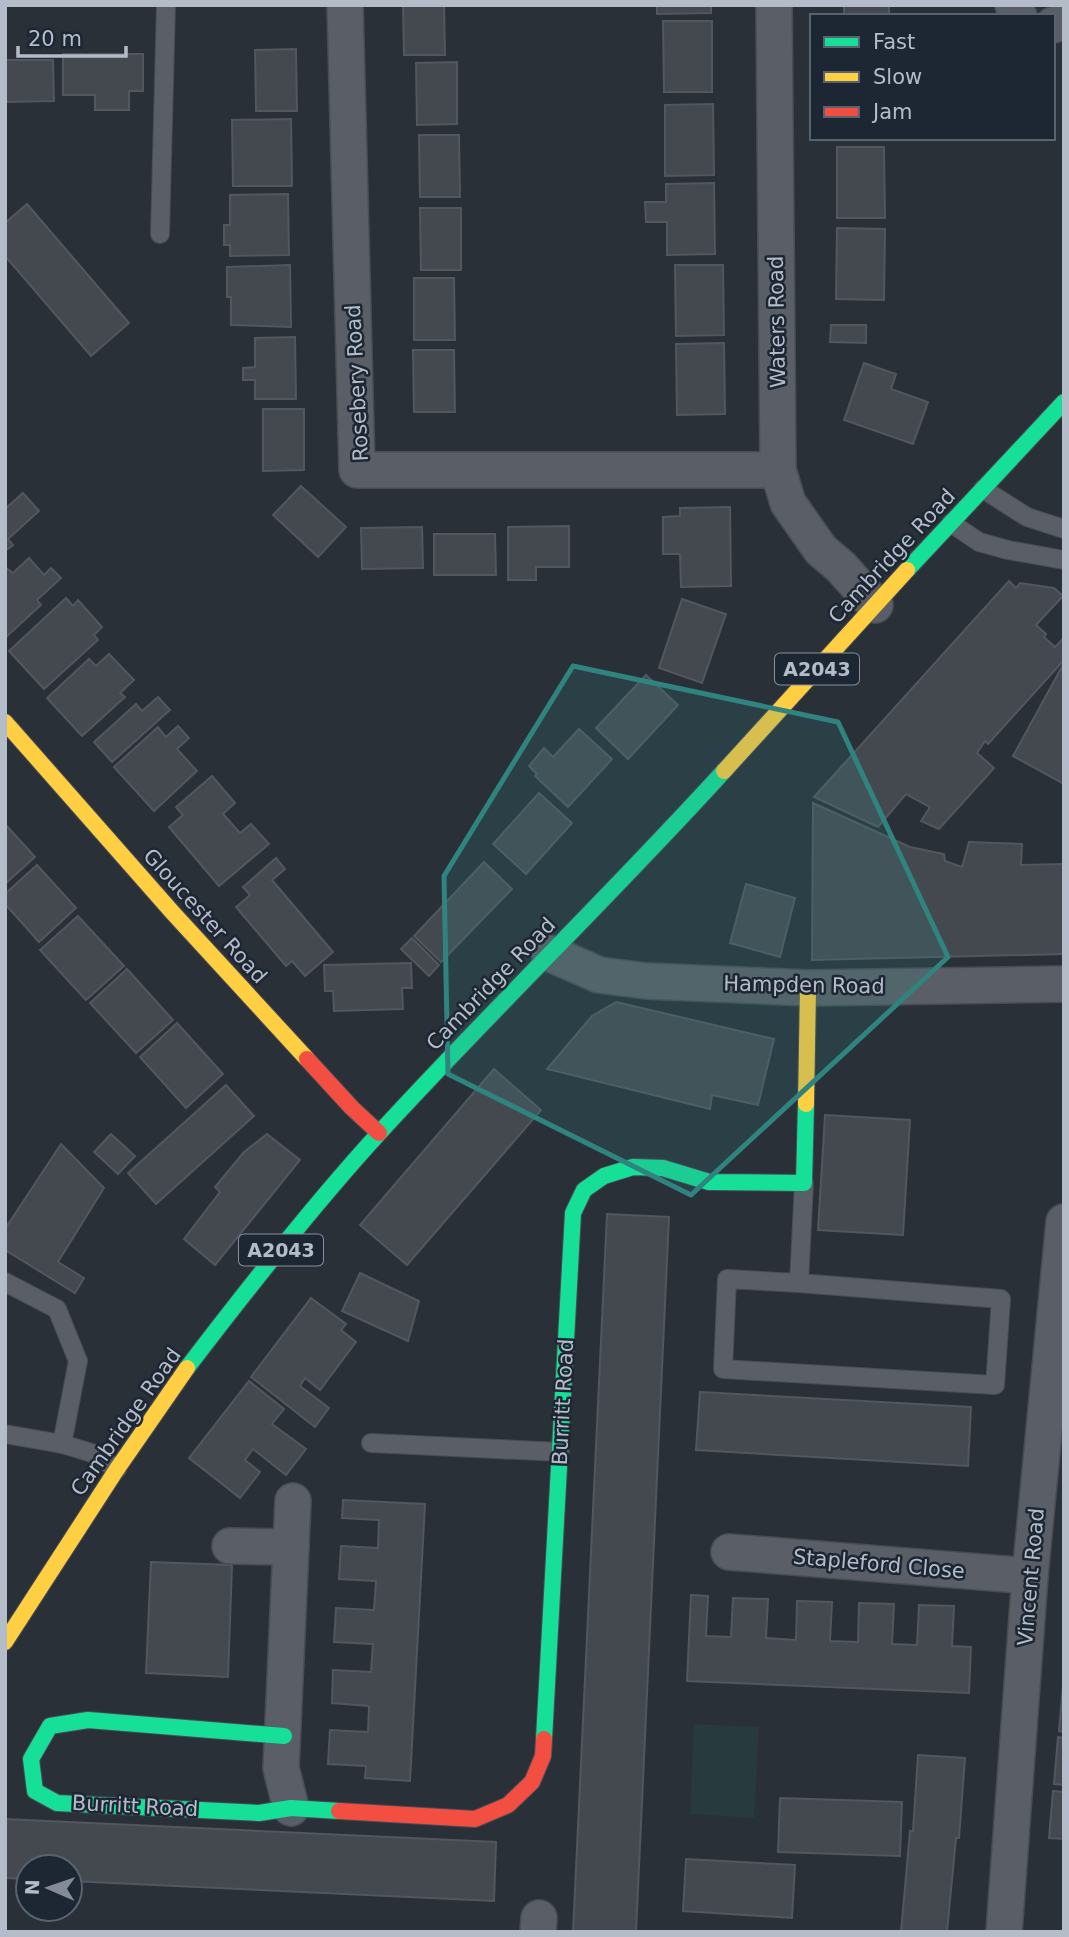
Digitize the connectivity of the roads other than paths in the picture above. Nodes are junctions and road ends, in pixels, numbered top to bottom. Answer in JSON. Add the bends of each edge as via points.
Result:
{"nodes":[{"id":1,"x":166,"y":5,"type":"edge"},
{"id":2,"x":345,"y":5,"type":"edge"},
{"id":3,"x":774,"y":5,"type":"edge"},
{"id":4,"x":160,"y":234,"type":"dead end"},
{"id":5,"x":1064,"y":402,"type":"edge"},
{"id":6,"x":778,"y":470,"type":"junction"},
{"id":7,"x":983,"y":489,"type":"junction"},
{"id":8,"x":951,"y":523,"type":"junction"},
{"id":9,"x":1064,"y":529,"type":"edge"},
{"id":10,"x":1064,"y":560,"type":"edge"},
{"id":11,"x":875,"y":605,"type":"junction"},
{"id":12,"x":5,"y":722,"type":"edge"},
{"id":13,"x":549,"y":953,"type":"junction"},
{"id":14,"x":1064,"y":984,"type":"edge"},
{"id":15,"x":808,"y":988,"type":"junction"},
{"id":16,"x":379,"y":1133,"type":"junction"},
{"id":17,"x":804,"y":1183,"type":"junction"},
{"id":18,"x":1064,"y":1222,"type":"edge"},
{"id":19,"x":5,"y":1282,"type":"edge"},
{"id":20,"x":799,"y":1283,"type":"junction"},
{"id":21,"x":5,"y":1434,"type":"edge"},
{"id":22,"x":371,"y":1443,"type":"dead end"},
{"id":23,"x":62,"y":1444,"type":"junction"},
{"id":24,"x":560,"y":1452,"type":"junction"},
{"id":25,"x":117,"y":1469,"type":"junction"},
{"id":26,"x":293,"y":1501,"type":"dead end"},
{"id":27,"x":230,"y":1546,"type":"dead end"},
{"id":28,"x":291,"y":1547,"type":"junction"},
{"id":29,"x":729,"y":1552,"type":"dead end"},
{"id":30,"x":1030,"y":1576,"type":"junction"},
{"id":31,"x":5,"y":1642,"type":"edge"},
{"id":32,"x":284,"y":1735,"type":"junction"},
{"id":33,"x":291,"y":1808,"type":"junction"},
{"id":34,"x":1004,"y":1932,"type":"edge"}],
"edges":[{"from":1,"to":4,"type":"lane"},
{"from":2,"to":6,"type":"street","name":"Rosebery Road","via":[[357,470]]},
{"from":3,"to":6,"type":"street","name":"Waters Road"},
{"from":5,"to":7,"type":"street","name":"Cambridge Road","number":"A2043"},
{"from":6,"to":11,"type":"street","name":"Waters Road","via":[[788,503],[814,541]]},
{"from":7,"to":8,"type":"street","name":"Cambridge Road","number":"A2043"},
{"from":7,"to":9,"type":"lane","via":[[1027,517]]},
{"from":8,"to":10,"type":"lane","via":[[979,542]]},
{"from":8,"to":11,"type":"street","name":"Cambridge Road","number":"A2043"},
{"from":11,"to":13,"type":"street","name":"Cambridge Road","number":"A2043","via":[[644,859]]},
{"from":12,"to":16,"type":"street","name":"Gloucester Road","via":[[173,913]]},
{"from":13,"to":15,"type":"street","name":"Hampden Road","via":[[598,975]]},
{"from":13,"to":16,"type":"street","name":"Cambridge Road","number":"A2043"},
{"from":14,"to":15,"type":"street","name":"Hampden Road"},
{"from":15,"to":17,"type":"street"},
{"from":16,"to":25,"type":"street","name":"Cambridge Road","number":"A2043","via":[[247,1290]]},
{"from":17,"to":20,"type":"lane"},
{"from":17,"to":24,"type":"street","name":"Burritt Road","via":[[709,1182],[663,1168],[633,1167],[604,1176],[584,1190],[573,1213]]},
{"from":18,"to":30,"type":"street","name":"Vincent Road"},
{"from":19,"to":23,"type":"lane","via":[[57,1309],[78,1361]]},
{"from":20,"to":20,"type":"lane","via":[[1001,1299],[995,1385],[723,1369],[727,1279]]},
{"from":21,"to":23,"type":"lane"},
{"from":22,"to":24,"type":"lane"},
{"from":23,"to":25,"type":"lane","via":[[92,1452]]},
{"from":24,"to":33,"type":"street","name":"Burritt Road","via":[[542,1756],[532,1782],[508,1805],[475,1819]]},
{"from":25,"to":31,"type":"street","name":"Cambridge Road","number":"A2043"},
{"from":26,"to":28,"type":"street"},
{"from":27,"to":28,"type":"street"},
{"from":28,"to":32,"type":"street"},
{"from":29,"to":30,"type":"street","name":"Stapleford Close"},
{"from":30,"to":34,"type":"street","name":"Vincent Road"},
{"from":32,"to":33,"type":"street","via":[[281,1768]]},
{"from":32,"to":33,"type":"street","name":"Burritt Road","via":[[88,1720],[50,1726],[31,1759],[36,1791],[57,1802],[259,1813]]}]}
